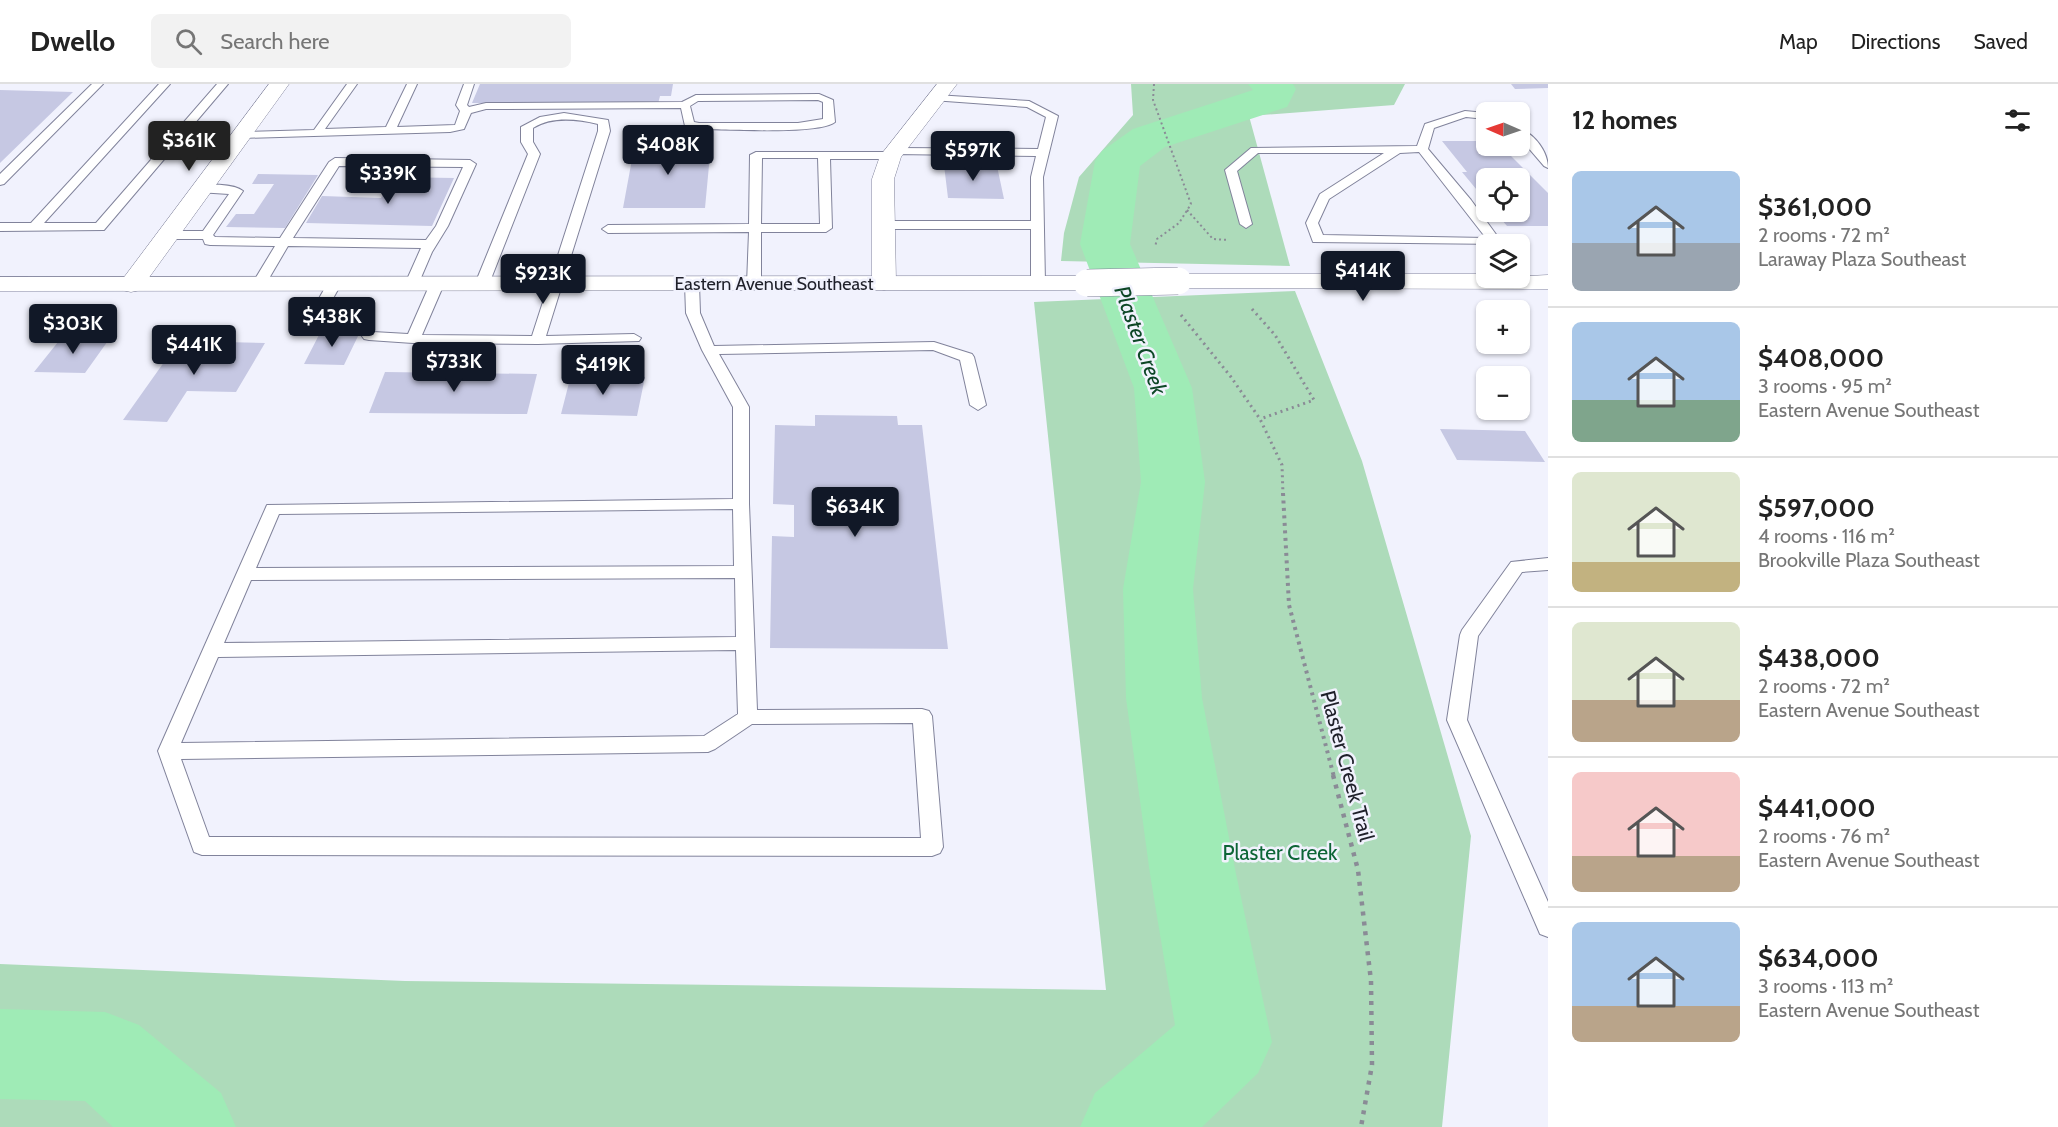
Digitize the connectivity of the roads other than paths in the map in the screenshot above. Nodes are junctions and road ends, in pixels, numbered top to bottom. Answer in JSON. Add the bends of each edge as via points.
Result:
{"nodes":[{"id":1,"x":98,"y":84,"type":"edge"},
{"id":2,"x":165,"y":84,"type":"edge"},
{"id":3,"x":223,"y":84,"type":"edge"},
{"id":4,"x":279,"y":84,"type":"edge"},
{"id":5,"x":352,"y":84,"type":"edge"},
{"id":6,"x":412,"y":84,"type":"edge"},
{"id":7,"x":469,"y":84,"type":"edge"},
{"id":8,"x":941,"y":91,"type":"edge"},
{"id":9,"x":684,"y":105,"type":"junction"},
{"id":10,"x":466,"y":111,"type":"junction"},
{"id":11,"x":1476,"y":115,"type":"edge"},
{"id":12,"x":388,"y":132,"type":"junction"},
{"id":13,"x":317,"y":133,"type":"junction"},
{"id":14,"x":241,"y":135,"type":"junction"},
{"id":15,"x":1530,"y":141,"type":"edge"},
{"id":16,"x":1398,"y":149,"type":"junction"},
{"id":17,"x":1422,"y":149,"type":"junction"},
{"id":18,"x":1043,"y":153,"type":"junction"},
{"id":19,"x":893,"y":154,"type":"junction"},
{"id":20,"x":824,"y":155,"type":"junction"},
{"id":21,"x":1548,"y":164,"type":"edge"},
{"id":22,"x":0,"y":181,"type":"edge"},
{"id":23,"x":202,"y":189,"type":"junction"},
{"id":24,"x":1246,"y":224,"type":"dead end"},
{"id":25,"x":883,"y":225,"type":"junction"},
{"id":26,"x":1037,"y":225,"type":"junction"},
{"id":27,"x":0,"y":227,"type":"edge"},
{"id":28,"x":34,"y":227,"type":"junction"},
{"id":29,"x":755,"y":228,"type":"junction"},
{"id":30,"x":608,"y":229,"type":"dead end"},
{"id":31,"x":1489,"y":234,"type":"edge"},
{"id":32,"x":168,"y":235,"type":"junction"},
{"id":33,"x":207,"y":236,"type":"junction"},
{"id":34,"x":284,"y":242,"type":"junction"},
{"id":35,"x":1476,"y":243,"type":"edge"},
{"id":36,"x":429,"y":244,"type":"junction"},
{"id":37,"x":1531,"y":279,"type":"edge"},
{"id":38,"x":884,"y":283,"type":"junction"},
{"id":39,"x":1038,"y":283,"type":"junction"},
{"id":40,"x":0,"y":284,"type":"edge"},
{"id":41,"x":259,"y":284,"type":"junction"},
{"id":42,"x":334,"y":284,"type":"junction"},
{"id":43,"x":425,"y":284,"type":"junction"},
{"id":44,"x":482,"y":284,"type":"junction"},
{"id":45,"x":557,"y":284,"type":"junction"},
{"id":46,"x":692,"y":284,"type":"junction"},
{"id":47,"x":754,"y":284,"type":"junction"},
{"id":48,"x":131,"y":285,"type":"junction"},
{"id":49,"x":634,"y":338,"type":"dead end"},
{"id":50,"x":413,"y":339,"type":"junction"},
{"id":51,"x":538,"y":340,"type":"junction"},
{"id":52,"x":709,"y":350,"type":"junction"},
{"id":53,"x":978,"y":405,"type":"dead end"},
{"id":54,"x":741,"y":504,"type":"junction"},
{"id":55,"x":1548,"y":564,"type":"edge"},
{"id":56,"x":744,"y":572,"type":"junction"},
{"id":57,"x":244,"y":574,"type":"junction"},
{"id":58,"x":746,"y":643,"type":"junction"},
{"id":59,"x":212,"y":650,"type":"junction"},
{"id":60,"x":748,"y":717,"type":"junction"},
{"id":61,"x":168,"y":751,"type":"junction"},
{"id":62,"x":1548,"y":927,"type":"edge"}],
"edges":[{"from":1,"to":22,"type":"lane"},
{"from":2,"to":28,"type":"lane"},
{"from":3,"to":28,"type":"lane","via":[[100,227]]},
{"from":4,"to":14,"type":"main road"},
{"from":5,"to":13,"type":"lane"},
{"from":6,"to":12,"type":"lane"},
{"from":7,"to":10,"type":"lane","via":[[461,105]]},
{"from":8,"to":18,"type":"lane","via":[[1029,104],[1052,116]]},
{"from":8,"to":19,"type":"main road"},
{"from":9,"to":9,"type":"lane","via":[[688,124],[699,126],[798,126],[829,122],[828,100],[819,97],[696,99]]},
{"from":9,"to":10,"type":"lane","via":[[486,106]]},
{"from":10,"to":12,"type":"lane","via":[[460,127]]},
{"from":11,"to":17,"type":"lane","via":[[1465,114],[1429,126]]},
{"from":12,"to":13,"type":"lane"},
{"from":13,"to":14,"type":"lane"},
{"from":14,"to":23,"type":"main road"},
{"from":15,"to":21,"type":"lane"},
{"from":16,"to":17,"type":"lane"},
{"from":16,"to":24,"type":"lane","via":[[1255,150],[1231,170]]},
{"from":16,"to":35,"type":"lane","via":[[1324,197],[1312,223],[1318,239]]},
{"from":17,"to":31,"type":"lane"},
{"from":18,"to":19,"type":"lane"},
{"from":18,"to":26,"type":"lane"},
{"from":19,"to":20,"type":"lane"},
{"from":19,"to":25,"type":"main road","via":[[883,179]]},
{"from":20,"to":29,"type":"lane","via":[[756,155]]},
{"from":20,"to":29,"type":"lane","via":[[826,228]]},
{"from":23,"to":32,"type":"main road"},
{"from":23,"to":33,"type":"lane","via":[[237,190]]},
{"from":25,"to":26,"type":"lane"},
{"from":25,"to":38,"type":"main road"},
{"from":26,"to":39,"type":"lane"},
{"from":27,"to":28,"type":"lane"},
{"from":29,"to":30,"type":"lane"},
{"from":29,"to":47,"type":"lane"},
{"from":32,"to":33,"type":"lane"},
{"from":32,"to":48,"type":"main road"},
{"from":33,"to":34,"type":"lane","via":[[210,241]]},
{"from":34,"to":36,"type":"lane"},
{"from":34,"to":36,"type":"lane","via":[[335,162],[470,164],[442,226]]},
{"from":34,"to":41,"type":"lane"},
{"from":36,"to":43,"type":"lane"},
{"from":37,"to":39,"type":"main road","name":"Eastern Avenue Southeast","bridge":true},
{"from":38,"to":39,"type":"main road","name":"Eastern Avenue Southeast"},
{"from":38,"to":47,"type":"main road","name":"Eastern Avenue Southeast"},
{"from":40,"to":48,"type":"main road","name":"Eastern Avenue Southeast"},
{"from":41,"to":42,"type":"main road","name":"Eastern Avenue Southeast"},
{"from":41,"to":48,"type":"main road","name":"Eastern Avenue Southeast"},
{"from":42,"to":43,"type":"main road","name":"Eastern Avenue Southeast"},
{"from":42,"to":50,"type":"lane","via":[[317,314],[319,317],[359,322],[369,336]]},
{"from":43,"to":44,"type":"main road","name":"Eastern Avenue Southeast"},
{"from":43,"to":50,"type":"lane"},
{"from":44,"to":45,"type":"main road","name":"Eastern Avenue Southeast"},
{"from":44,"to":45,"type":"lane","via":[[534,154],[527,142],[527,127],[536,120],[591,118],[604,122],[604,131]]},
{"from":45,"to":46,"type":"main road","name":"Eastern Avenue Southeast"},
{"from":45,"to":51,"type":"lane"},
{"from":46,"to":47,"type":"main road","name":"Eastern Avenue Southeast"},
{"from":46,"to":52,"type":"lane","via":[[693,313]]},
{"from":49,"to":51,"type":"lane"},
{"from":50,"to":51,"type":"lane"},
{"from":52,"to":53,"type":"lane","via":[[934,346],[967,357]]},
{"from":52,"to":54,"type":"lane","via":[[741,407]]},
{"from":54,"to":56,"type":"lane"},
{"from":54,"to":57,"type":"lane","via":[[273,508]]},
{"from":55,"to":62,"type":"lane","via":[[1517,566],[1469,635],[1457,720]]},
{"from":56,"to":57,"type":"lane"},
{"from":56,"to":58,"type":"lane"},
{"from":57,"to":59,"type":"lane"},
{"from":58,"to":59,"type":"lane"},
{"from":58,"to":60,"type":"lane"},
{"from":59,"to":61,"type":"lane"},
{"from":60,"to":61,"type":"lane","via":[[708,744]]},
{"from":60,"to":61,"type":"lane","via":[[922,716],[932,847],[202,846]]}]}
